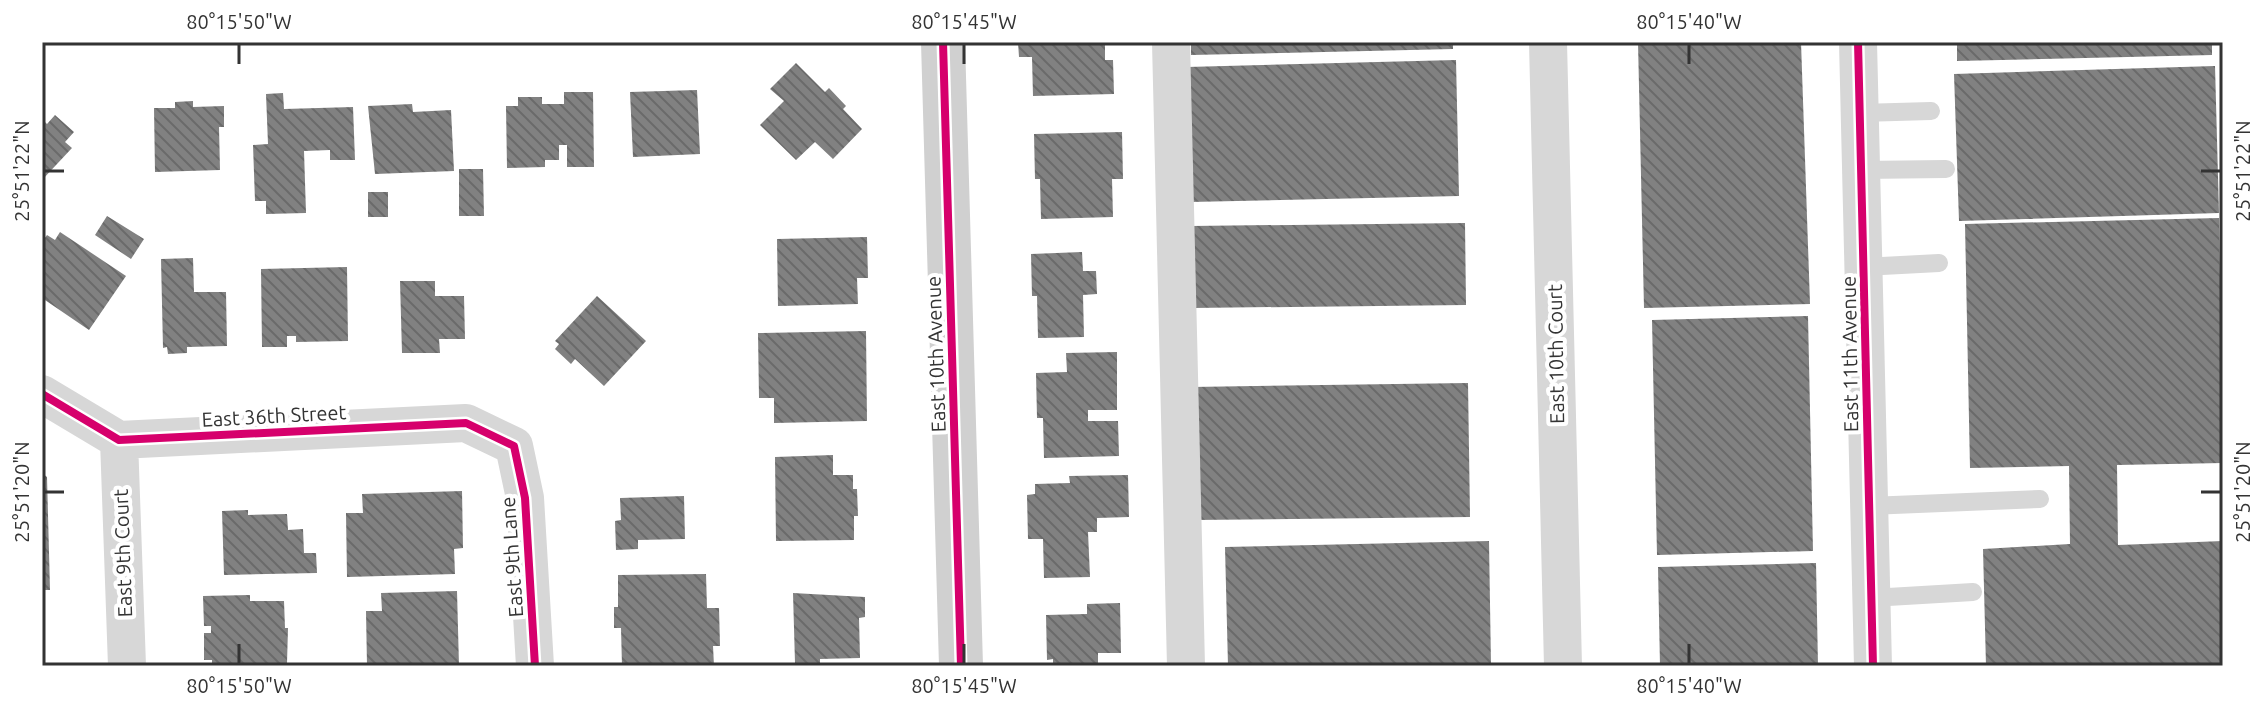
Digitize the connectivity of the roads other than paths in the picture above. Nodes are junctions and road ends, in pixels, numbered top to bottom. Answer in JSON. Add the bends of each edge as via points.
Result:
{"nodes":[{"id":1,"x":943,"y":42,"type":"edge"},
{"id":2,"x":1171,"y":42,"type":"edge"},
{"id":3,"x":1548,"y":42,"type":"edge"},
{"id":4,"x":1858,"y":42,"type":"edge"},
{"id":5,"x":1931,"y":111,"type":"dead end"},
{"id":6,"x":1860,"y":113,"type":"junction"},
{"id":7,"x":1946,"y":169,"type":"dead end"},
{"id":8,"x":1861,"y":170,"type":"junction"},
{"id":9,"x":1939,"y":263,"type":"dead end"},
{"id":10,"x":1863,"y":267,"type":"junction"},
{"id":11,"x":42,"y":394,"type":"edge"},
{"id":12,"x":119,"y":440,"type":"junction"},
{"id":13,"x":514,"y":446,"type":"joint"},
{"id":14,"x":2040,"y":499,"type":"dead end"},
{"id":15,"x":1869,"y":506,"type":"junction"},
{"id":16,"x":1973,"y":592,"type":"dead end"},
{"id":17,"x":1871,"y":598,"type":"junction"},
{"id":18,"x":127,"y":666,"type":"edge"},
{"id":19,"x":535,"y":666,"type":"edge"},
{"id":20,"x":961,"y":666,"type":"edge"},
{"id":21,"x":1186,"y":666,"type":"edge"},
{"id":22,"x":1563,"y":666,"type":"edge"},
{"id":23,"x":1873,"y":666,"type":"edge"}],
"edges":[{"from":1,"to":20,"type":"street","name":"East 10th Avenue"},
{"from":2,"to":21,"type":"street"},
{"from":3,"to":22,"type":"street","name":"East 10th Court"},
{"from":4,"to":6,"type":"street","name":"East 11th Avenue"},
{"from":5,"to":6,"type":"lane"},
{"from":6,"to":8,"type":"street","name":"East 11th Avenue"},
{"from":7,"to":8,"type":"lane"},
{"from":8,"to":10,"type":"street","name":"East 11th Avenue"},
{"from":9,"to":10,"type":"lane"},
{"from":10,"to":15,"type":"street","name":"East 11th Avenue"},
{"from":11,"to":12,"type":"street"},
{"from":12,"to":13,"type":"street","name":"East 36th Street","via":[[466,423]]},
{"from":12,"to":18,"type":"street","name":"East 9th Court"},
{"from":13,"to":19,"type":"street","name":"East 9th Lane","via":[[525,498]]},
{"from":14,"to":15,"type":"lane"},
{"from":15,"to":17,"type":"street","name":"East 11th Avenue"},
{"from":16,"to":17,"type":"lane"},
{"from":17,"to":23,"type":"street","name":"East 11th Avenue"}]}
